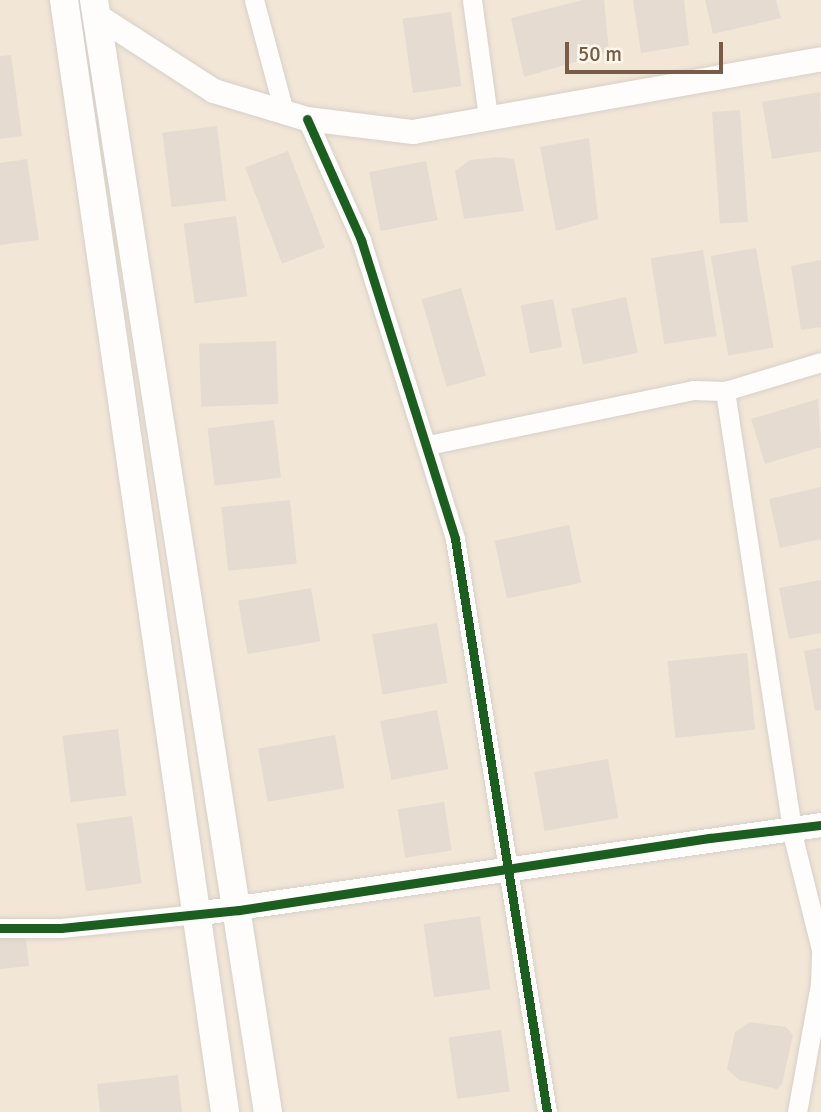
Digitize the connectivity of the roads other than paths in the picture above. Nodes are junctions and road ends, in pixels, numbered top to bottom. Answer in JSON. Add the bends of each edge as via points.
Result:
{"nodes":[{"id":1,"x":64,"y":0,"type":"edge"},
{"id":2,"x":254,"y":0,"type":"edge"},
{"id":3,"x":472,"y":0,"type":"edge"},
{"id":4,"x":90,"y":5,"type":"edge"},
{"id":5,"x":821,"y":58,"type":"edge"},
{"id":6,"x":296,"y":115,"type":"junction"},
{"id":7,"x":488,"y":117,"type":"junction"},
{"id":8,"x":821,"y":362,"type":"edge"},
{"id":9,"x":725,"y":391,"type":"junction"},
{"id":10,"x":428,"y":445,"type":"junction"},
{"id":11,"x":821,"y":825,"type":"edge"},
{"id":12,"x":792,"y":828,"type":"junction"},
{"id":13,"x":510,"y":870,"type":"junction"},
{"id":14,"x":239,"y":910,"type":"junction"},
{"id":15,"x":196,"y":914,"type":"junction"},
{"id":16,"x":0,"y":928,"type":"edge"},
{"id":17,"x":821,"y":950,"type":"edge"},
{"id":18,"x":225,"y":1112,"type":"edge"},
{"id":19,"x":268,"y":1112,"type":"edge"},
{"id":20,"x":547,"y":1112,"type":"edge"},
{"id":21,"x":797,"y":1112,"type":"edge"}],
"edges":[{"from":1,"to":15,"type":"main road"},
{"from":2,"to":6,"type":"street"},
{"from":3,"to":7,"type":"street"},
{"from":4,"to":6,"type":"street","via":[[214,91]]},
{"from":4,"to":14,"type":"main road"},
{"from":5,"to":7,"type":"street"},
{"from":6,"to":7,"type":"street","via":[[413,132]]},
{"from":6,"to":10,"type":"street","via":[[361,240]]},
{"from":8,"to":9,"type":"street"},
{"from":9,"to":10,"type":"street","via":[[693,390]]},
{"from":9,"to":12,"type":"street"},
{"from":10,"to":13,"type":"street","via":[[456,539]]},
{"from":11,"to":12,"type":"street"},
{"from":12,"to":13,"type":"street"},
{"from":12,"to":17,"type":"street"},
{"from":13,"to":14,"type":"street"},
{"from":13,"to":20,"type":"street"},
{"from":14,"to":15,"type":"street"},
{"from":14,"to":19,"type":"main road"},
{"from":15,"to":16,"type":"street","via":[[61,928]]},
{"from":15,"to":18,"type":"main road"},
{"from":17,"to":21,"type":"street","via":[[820,984]]}]}
